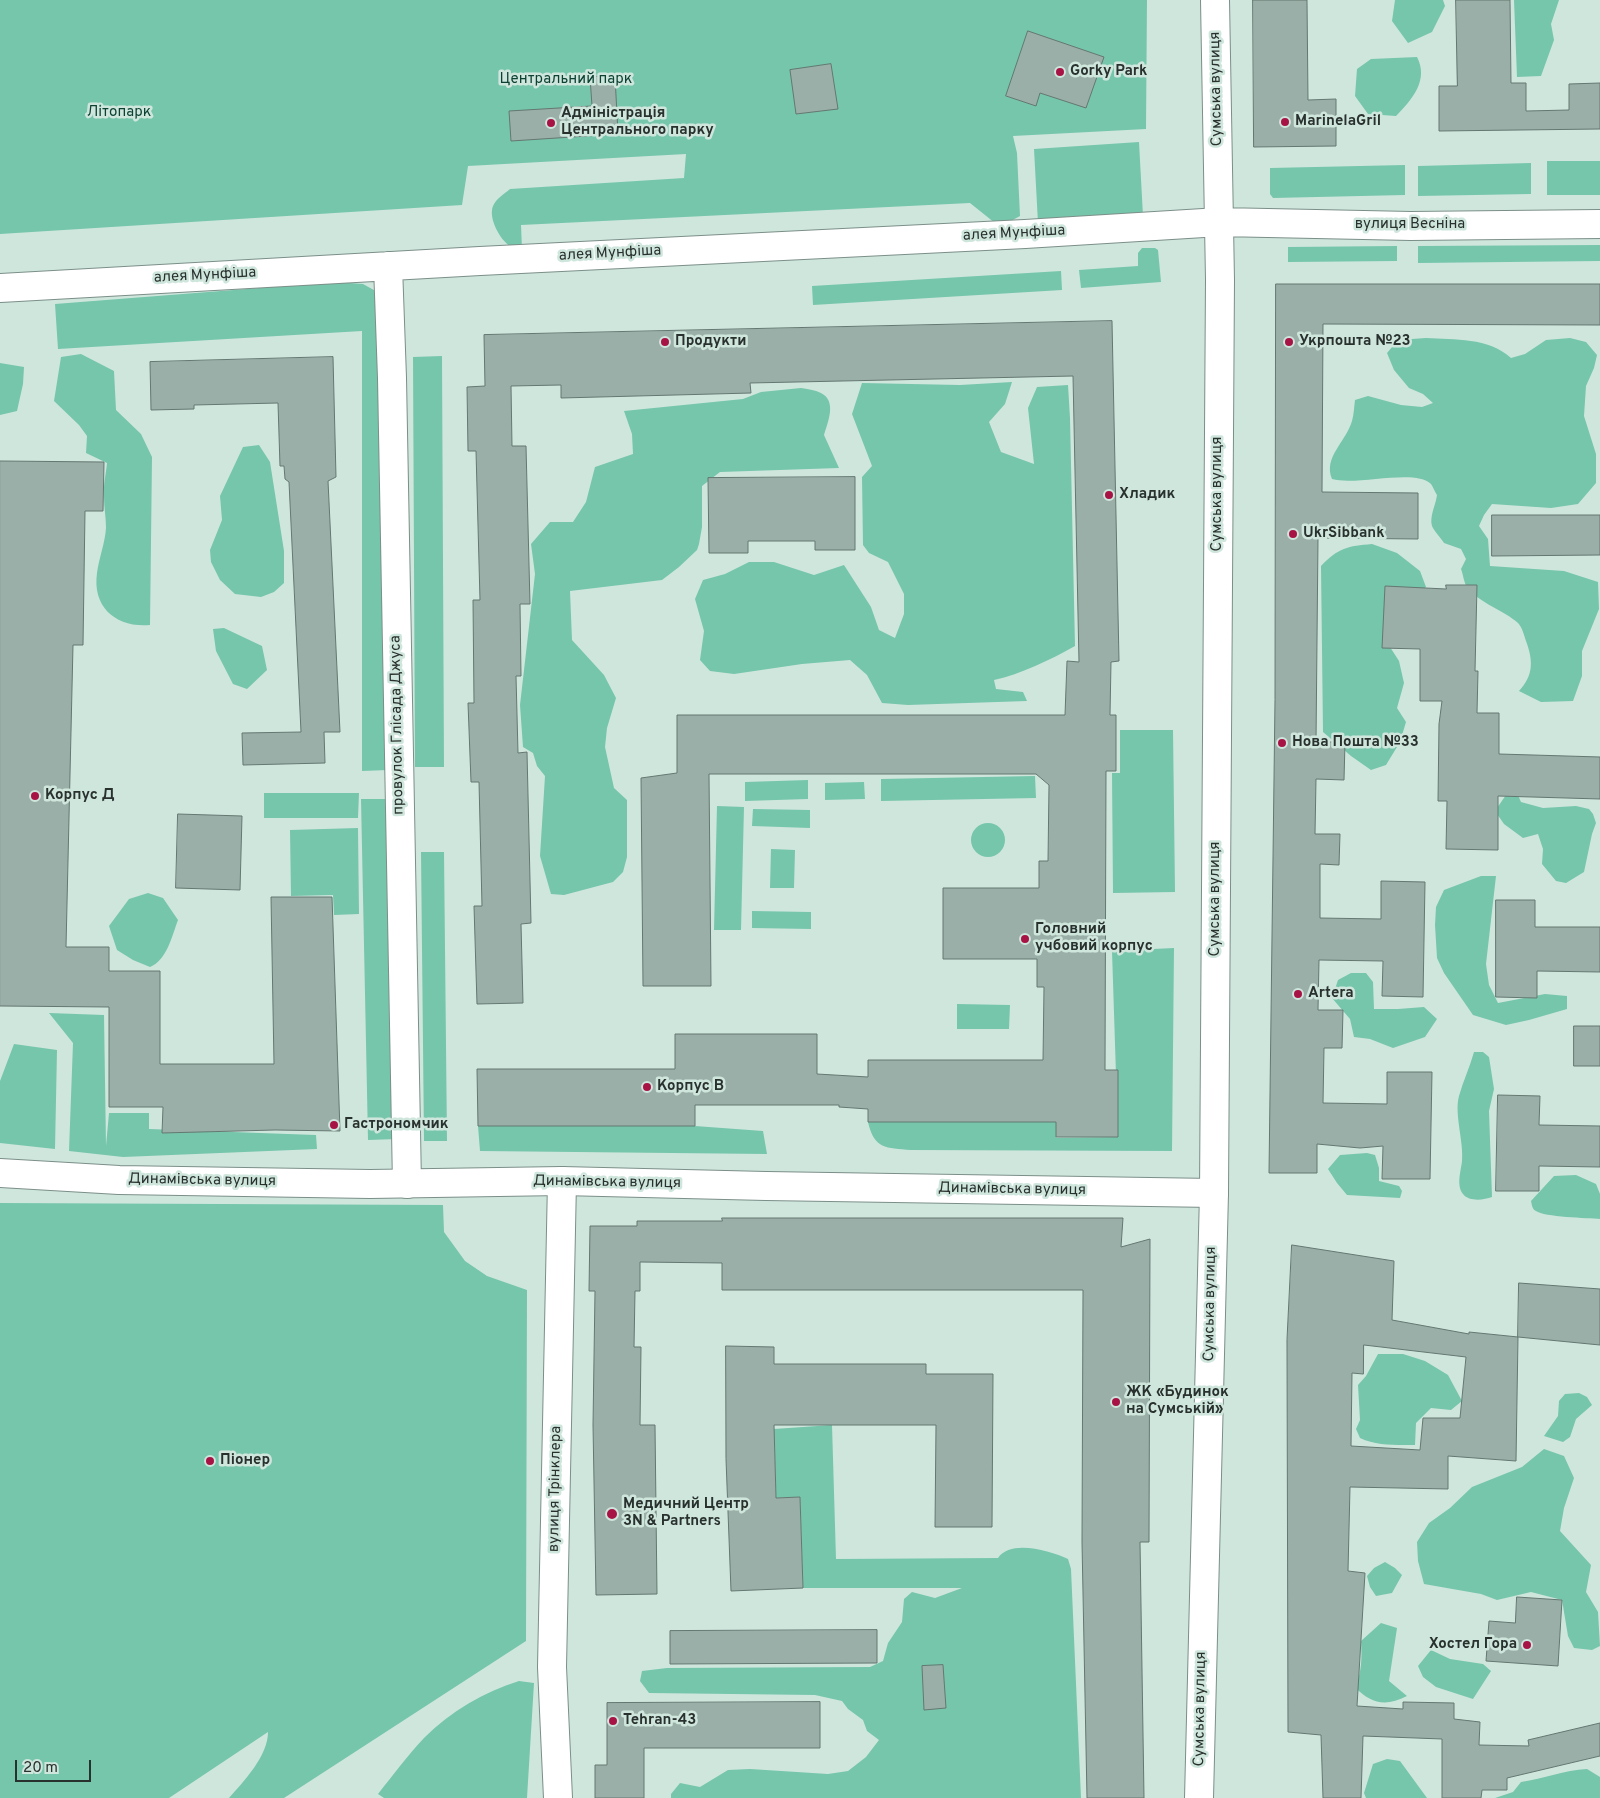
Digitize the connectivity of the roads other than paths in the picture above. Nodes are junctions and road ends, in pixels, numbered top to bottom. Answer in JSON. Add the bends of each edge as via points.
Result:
{"nodes":[{"id":1,"x":1215,"y":0,"type":"edge"},
{"id":2,"x":1220,"y":222,"type":"junction"},
{"id":3,"x":1600,"y":224,"type":"edge"},
{"id":4,"x":388,"y":266,"type":"junction"},
{"id":5,"x":0,"y":288,"type":"edge"},
{"id":6,"x":0,"y":1173,"type":"edge"},
{"id":7,"x":562,"y":1181,"type":"junction"},
{"id":8,"x":407,"y":1184,"type":"junction"},
{"id":9,"x":1214,"y":1193,"type":"junction"},
{"id":10,"x":558,"y":1798,"type":"edge"},
{"id":11,"x":1199,"y":1798,"type":"edge"}],
"edges":[{"from":1,"to":2,"type":"street","name":"Сумська вулиця"},
{"from":2,"to":3,"type":"street","name":"вулиця Весніна","via":[[1411,226]]},
{"from":2,"to":4,"type":"street","name":"алея Мунфіша"},
{"from":2,"to":9,"type":"street","name":"Сумська вулиця"},
{"from":4,"to":5,"type":"street","name":"алея Мунфіша"},
{"from":4,"to":8,"type":"street","name":"провулок Глісада Джуса"},
{"from":6,"to":8,"type":"street","name":"Динамівська вулиця","via":[[119,1180]]},
{"from":7,"to":8,"type":"street","name":"Динамівська вулиця"},
{"from":7,"to":9,"type":"street","name":"Динамівська вулиця"},
{"from":7,"to":10,"type":"street","name":"вулиця Трінклера","via":[[552,1667]]},
{"from":9,"to":11,"type":"street","name":"Сумська вулиця"}]}
